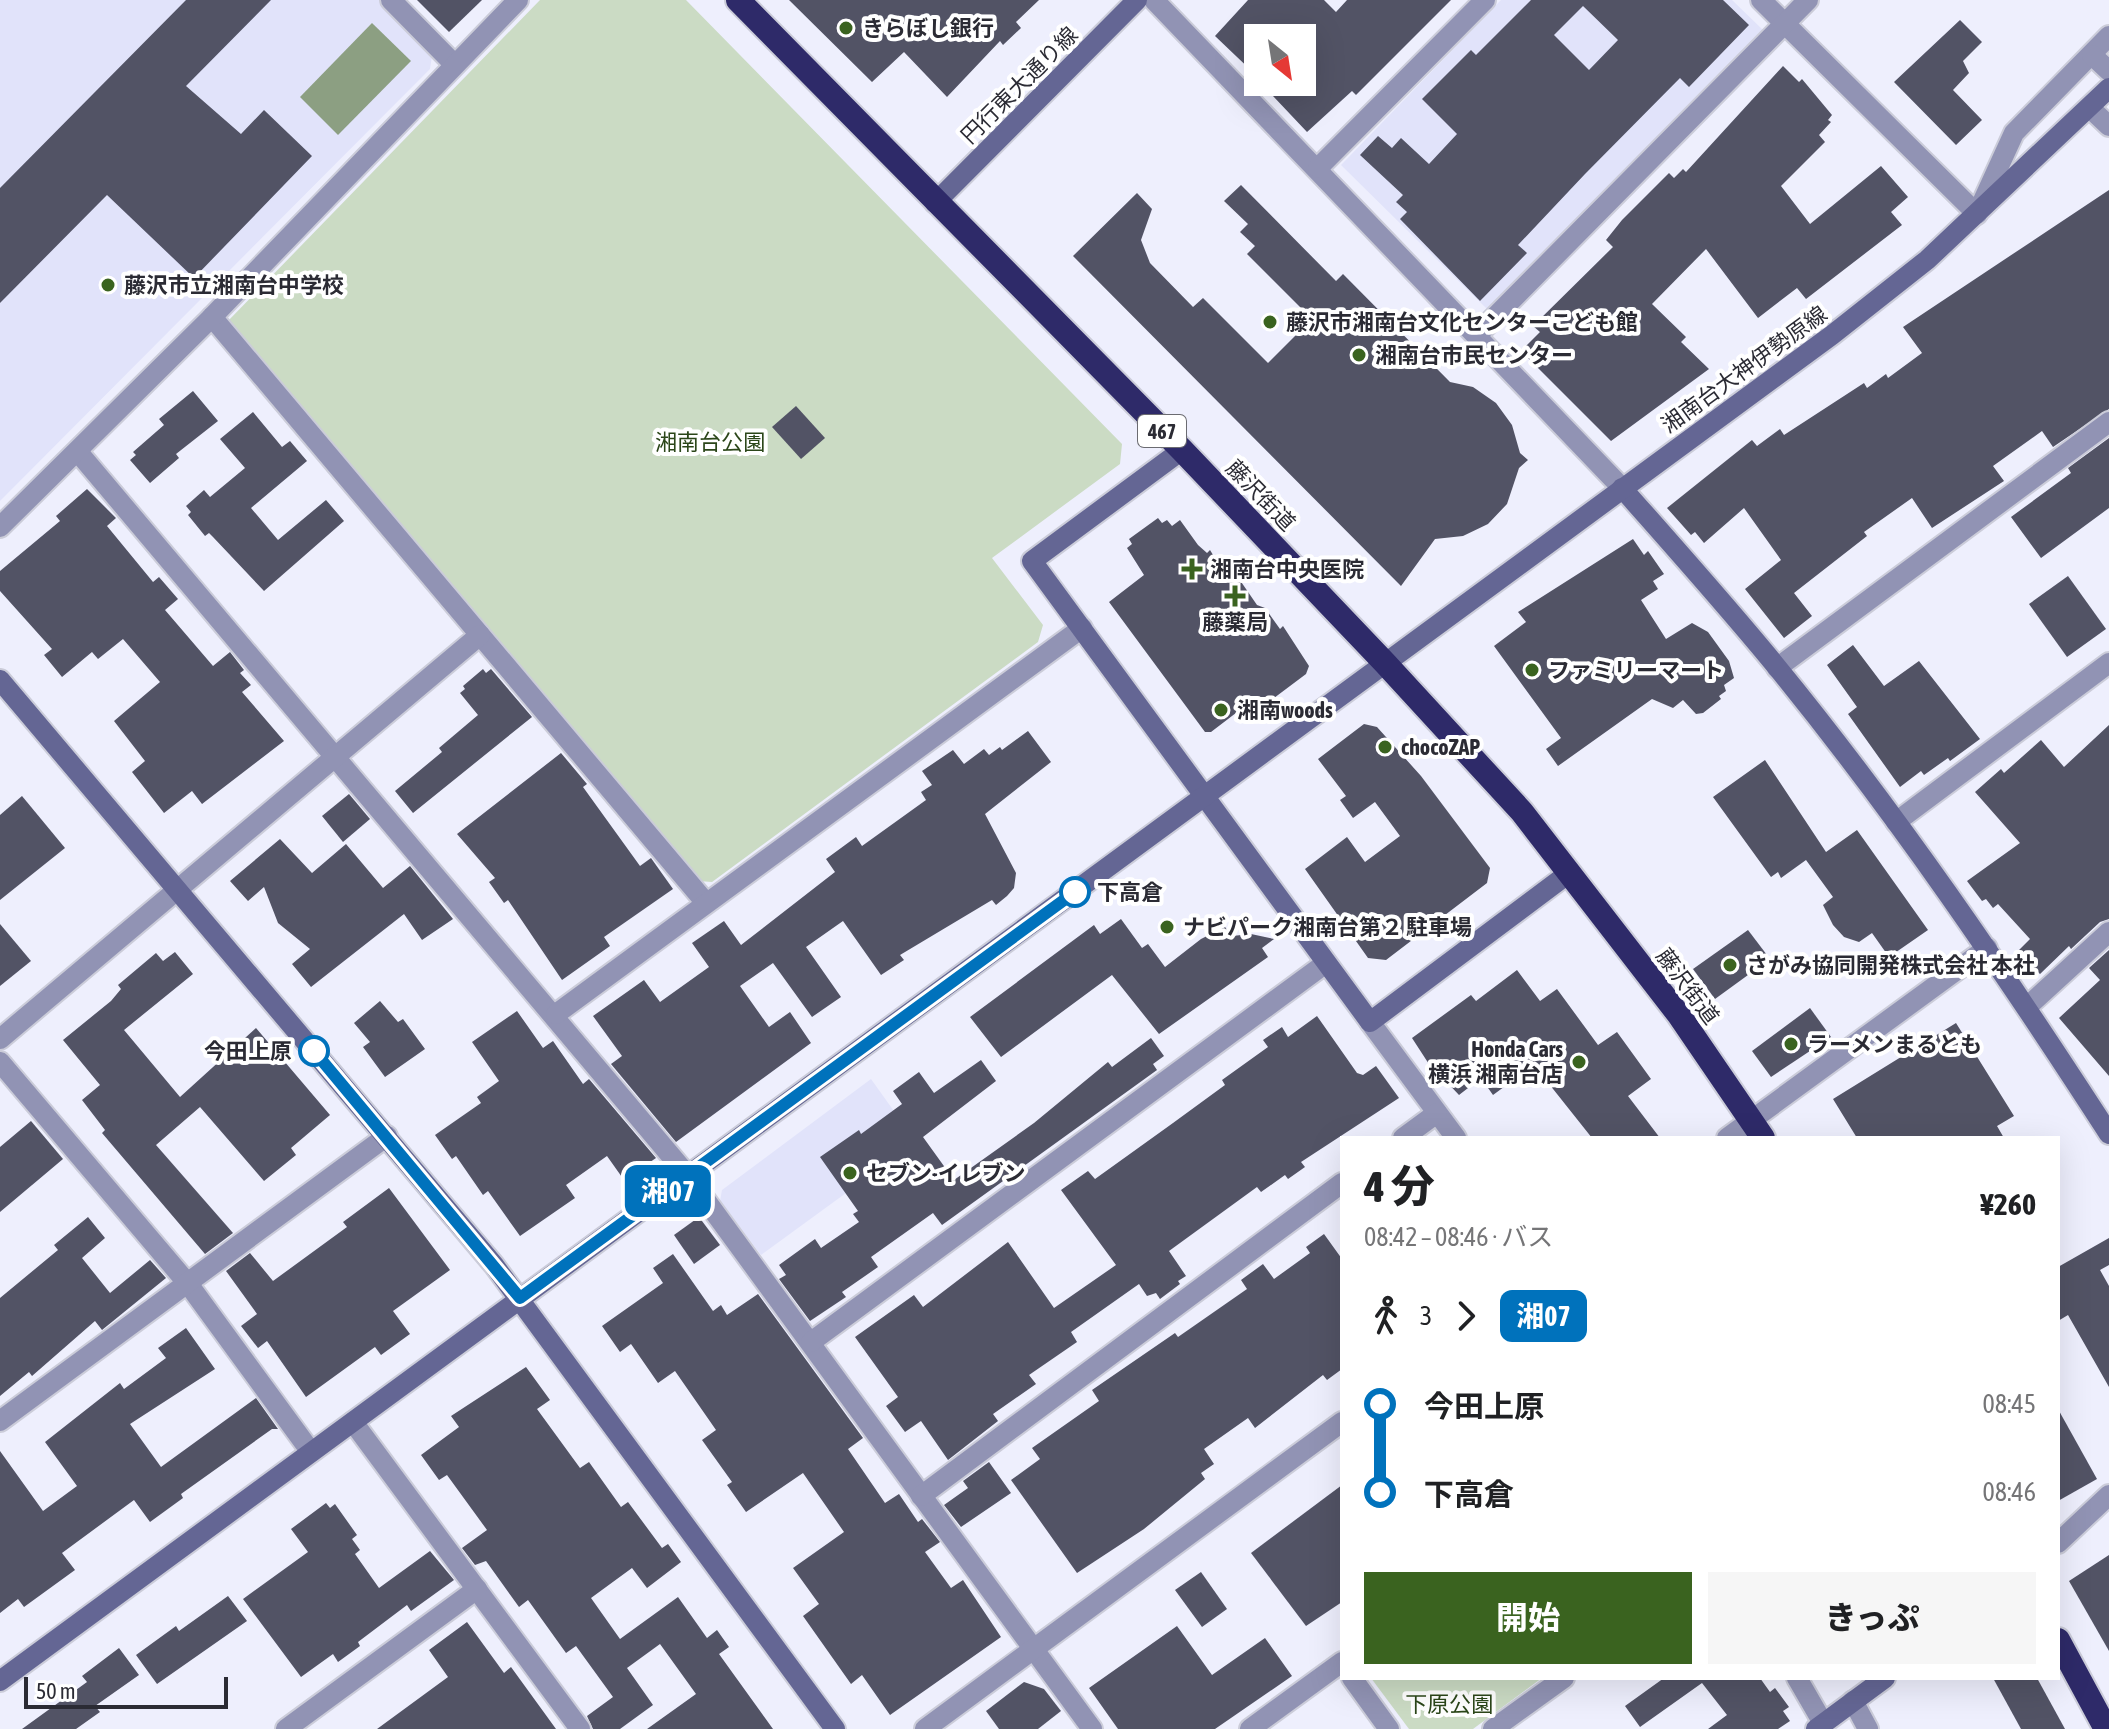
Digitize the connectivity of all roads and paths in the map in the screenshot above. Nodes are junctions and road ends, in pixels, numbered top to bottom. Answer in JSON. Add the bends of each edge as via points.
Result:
{"nodes":[{"id":1,"x":391,"y":0,"type":"edge"},
{"id":2,"x":518,"y":0,"type":"edge"},
{"id":3,"x":738,"y":0,"type":"edge"},
{"id":4,"x":1137,"y":0,"type":"edge"},
{"id":5,"x":1154,"y":0,"type":"edge"},
{"id":6,"x":1485,"y":0,"type":"edge"},
{"id":7,"x":1761,"y":0,"type":"edge"},
{"id":8,"x":1808,"y":0,"type":"edge"},
{"id":9,"x":1785,"y":23,"type":"junction"},
{"id":10,"x":2109,"y":36,"type":"edge"},
{"id":11,"x":2092,"y":55,"type":"junction"},
{"id":12,"x":454,"y":64,"type":"junction"},
{"id":13,"x":2109,"y":71,"type":"edge"},
{"id":14,"x":2109,"y":88,"type":"edge"},
{"id":15,"x":2100,"y":108,"type":"edge"},
{"id":16,"x":2109,"y":126,"type":"edge"},
{"id":17,"x":1318,"y":168,"type":"junction"},
{"id":18,"x":935,"y":203,"type":"junction"},
{"id":19,"x":1977,"y":214,"type":"junction"},
{"id":20,"x":212,"y":317,"type":"junction"},
{"id":21,"x":1477,"y":335,"type":"junction"},
{"id":22,"x":2109,"y":422,"type":"edge"},
{"id":23,"x":1182,"y":450,"type":"junction"},
{"id":24,"x":78,"y":452,"type":"junction"},
{"id":25,"x":1622,"y":488,"type":"junction"},
{"id":26,"x":0,"y":527,"type":"edge"},
{"id":27,"x":1082,"y":628,"type":"junction"},
{"id":28,"x":480,"y":635,"type":"junction"},
{"id":29,"x":1385,"y":663,"type":"junction"},
{"id":30,"x":2109,"y":663,"type":"edge"},
{"id":31,"x":1777,"y":668,"type":"junction"},
{"id":32,"x":0,"y":680,"type":"edge"},
{"id":33,"x":337,"y":756,"type":"junction"},
{"id":34,"x":1203,"y":797,"type":"junction"},
{"id":35,"x":1896,"y":822,"type":"junction"},
{"id":36,"x":1569,"y":873,"type":"junction"},
{"id":37,"x":177,"y":889,"type":"junction"},
{"id":38,"x":706,"y":903,"type":"junction"},
{"id":39,"x":2109,"y":932,"type":"edge"},
{"id":40,"x":1987,"y":948,"type":"junction"},
{"id":41,"x":1326,"y":963,"type":"junction"},
{"id":42,"x":2027,"y":1007,"type":"junction"},
{"id":43,"x":556,"y":1014,"type":"junction"},
{"id":44,"x":1370,"y":1022,"type":"junction"},
{"id":45,"x":0,"y":1039,"type":"edge"},
{"id":46,"x":0,"y":1062,"type":"edge"},
{"id":47,"x":1437,"y":1113,"type":"junction"},
{"id":48,"x":1757,"y":1129,"type":"edge"},
{"id":49,"x":2109,"y":1134,"type":"edge"},
{"id":50,"x":387,"y":1136,"type":"junction"},
{"id":51,"x":1406,"y":1136,"type":"edge"},
{"id":52,"x":1454,"y":1136,"type":"edge"},
{"id":53,"x":1734,"y":1136,"type":"edge"},
{"id":54,"x":688,"y":1176,"type":"junction"},
{"id":55,"x":1340,"y":1184,"type":"edge"},
{"id":56,"x":189,"y":1285,"type":"junction"},
{"id":57,"x":520,"y":1298,"type":"junction"},
{"id":58,"x":811,"y":1342,"type":"junction"},
{"id":59,"x":0,"y":1421,"type":"edge"},
{"id":60,"x":353,"y":1422,"type":"junction"},
{"id":61,"x":1340,"y":1423,"type":"edge"},
{"id":62,"x":311,"y":1452,"type":"junction"},
{"id":63,"x":2109,"y":1495,"type":"edge"},
{"id":64,"x":921,"y":1496,"type":"junction"},
{"id":65,"x":2060,"y":1541,"type":"edge"},
{"id":66,"x":477,"y":1589,"type":"junction"},
{"id":67,"x":2060,"y":1644,"type":"edge"},
{"id":68,"x":1033,"y":1649,"type":"junction"},
{"id":69,"x":1340,"y":1664,"type":"edge"},
{"id":70,"x":1353,"y":1680,"type":"edge"},
{"id":71,"x":1561,"y":1680,"type":"edge"},
{"id":72,"x":1798,"y":1680,"type":"edge"},
{"id":73,"x":1882,"y":1680,"type":"edge"},
{"id":74,"x":0,"y":1681,"type":"edge"},
{"id":75,"x":1853,"y":1701,"type":"junction"},
{"id":76,"x":1820,"y":1726,"type":"edge"},
{"id":77,"x":286,"y":1729,"type":"edge"},
{"id":78,"x":580,"y":1729,"type":"edge"},
{"id":79,"x":835,"y":1729,"type":"edge"},
{"id":80,"x":925,"y":1729,"type":"edge"},
{"id":81,"x":1092,"y":1729,"type":"edge"},
{"id":82,"x":1250,"y":1729,"type":"edge"},
{"id":83,"x":1389,"y":1729,"type":"edge"},
{"id":84,"x":1493,"y":1729,"type":"edge"},
{"id":85,"x":1868,"y":1729,"type":"edge"},
{"id":86,"x":2106,"y":1729,"type":"edge"}],
"edges":[{"from":1,"to":12,"type":"street"},
{"from":2,"to":12,"type":"street"},
{"from":3,"to":18,"type":"highway","name":"藤沢街道","number":"467"},
{"from":4,"to":18,"type":"street","name":"円行東大通り線"},
{"from":5,"to":17,"type":"street"},
{"from":6,"to":17,"type":"street"},
{"from":7,"to":9,"type":"street"},
{"from":8,"to":9,"type":"street"},
{"from":9,"to":19,"type":"street"},
{"from":9,"to":21,"type":"street"},
{"from":10,"to":11,"type":"street"},
{"from":11,"to":13,"type":"street"},
{"from":11,"to":19,"type":"street","via":[[2014,133]]},
{"from":12,"to":20,"type":"street"},
{"from":14,"to":15,"type":"street","name":"湘南台大神伊勢原線"},
{"from":15,"to":16,"type":"street"},
{"from":15,"to":19,"type":"street","name":"湘南台大神伊勢原線"},
{"from":17,"to":21,"type":"street"},
{"from":18,"to":23,"type":"highway","name":"藤沢街道","number":"467"},
{"from":19,"to":25,"type":"street","name":"湘南台大神伊勢原線","via":[[1832,335]]},
{"from":20,"to":24,"type":"street"},
{"from":20,"to":28,"type":"street"},
{"from":21,"to":25,"type":"street"},
{"from":22,"to":31,"type":"street"},
{"from":23,"to":27,"type":"street","via":[[1032,561]]},
{"from":23,"to":29,"type":"highway","name":"藤沢街道","number":"467"},
{"from":24,"to":26,"type":"street"},
{"from":24,"to":33,"type":"street"},
{"from":25,"to":29,"type":"street","name":"湘南台大神伊勢原線"},
{"from":25,"to":31,"type":"street"},
{"from":27,"to":34,"type":"street"},
{"from":27,"to":38,"type":"street"},
{"from":28,"to":33,"type":"street"},
{"from":28,"to":38,"type":"street"},
{"from":29,"to":34,"type":"street","name":"湘南台大神伊勢原線"},
{"from":29,"to":36,"type":"highway","name":"藤沢街道","number":"467","via":[[1522,812]]},
{"from":30,"to":35,"type":"street"},
{"from":31,"to":35,"type":"street"},
{"from":32,"to":37,"type":"street"},
{"from":33,"to":37,"type":"street"},
{"from":33,"to":43,"type":"street"},
{"from":34,"to":41,"type":"street"},
{"from":34,"to":54,"type":"street","name":"湘南台大神伊勢原線"},
{"from":35,"to":40,"type":"street"},
{"from":36,"to":44,"type":"street"},
{"from":36,"to":48,"type":"highway","name":"藤沢街道","number":"467","via":[[1679,1015]]},
{"from":37,"to":45,"type":"street"},
{"from":37,"to":50,"type":"street"},
{"from":38,"to":43,"type":"street"},
{"from":39,"to":42,"type":"street"},
{"from":40,"to":42,"type":"street"},
{"from":40,"to":48,"type":"street"},
{"from":41,"to":44,"type":"street"},
{"from":41,"to":58,"type":"street"},
{"from":42,"to":49,"type":"street"},
{"from":43,"to":54,"type":"street"},
{"from":44,"to":47,"type":"street"},
{"from":46,"to":56,"type":"street"},
{"from":47,"to":51,"type":"street"},
{"from":47,"to":52,"type":"street"},
{"from":48,"to":53,"type":"street"},
{"from":50,"to":56,"type":"street"},
{"from":50,"to":57,"type":"street"},
{"from":54,"to":57,"type":"street","name":"湘南台大神伊勢原線"},
{"from":54,"to":58,"type":"street"},
{"from":55,"to":64,"type":"street"},
{"from":56,"to":59,"type":"street"},
{"from":56,"to":62,"type":"street"},
{"from":57,"to":60,"type":"street","name":"湘南台大神伊勢原線"},
{"from":57,"to":79,"type":"street"},
{"from":58,"to":64,"type":"street"},
{"from":60,"to":62,"type":"street","name":"湘南台大神伊勢原線"},
{"from":60,"to":66,"type":"street"},
{"from":61,"to":68,"type":"street"},
{"from":62,"to":74,"type":"street","name":"湘南台大神伊勢原線"},
{"from":63,"to":65,"type":"street"},
{"from":64,"to":68,"type":"street"},
{"from":66,"to":77,"type":"street"},
{"from":66,"to":78,"type":"street"},
{"from":67,"to":86,"type":"highway"},
{"from":68,"to":80,"type":"street"},
{"from":68,"to":81,"type":"street"},
{"from":69,"to":82,"type":"street"},
{"from":70,"to":83,"type":"street"},
{"from":71,"to":84,"type":"street"},
{"from":72,"to":76,"type":"street"},
{"from":73,"to":75,"type":"street"},
{"from":75,"to":76,"type":"street"},
{"from":75,"to":85,"type":"street"}]}
